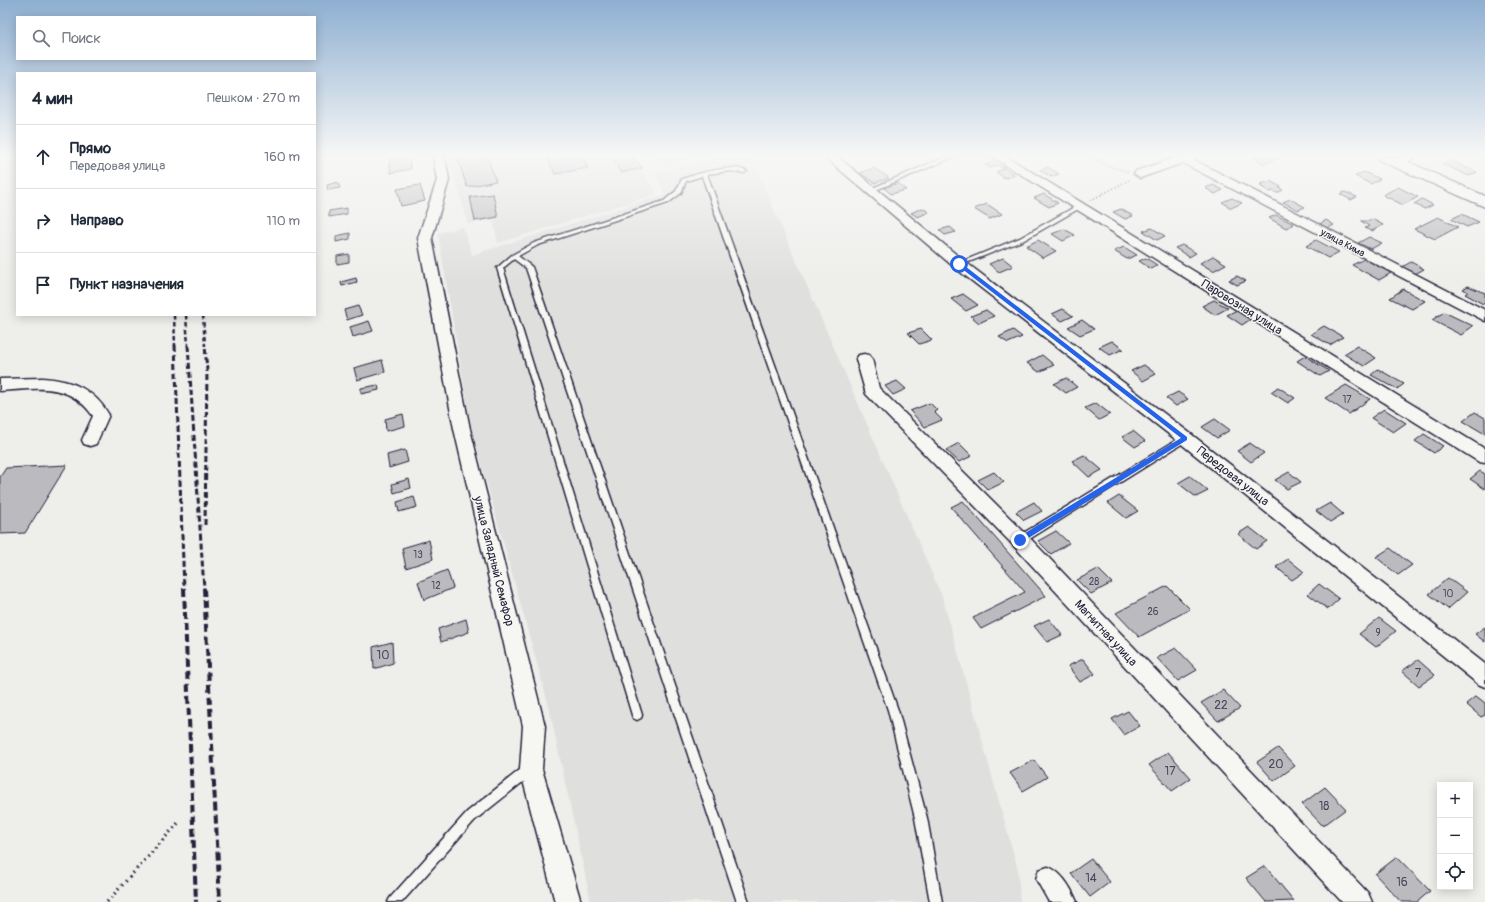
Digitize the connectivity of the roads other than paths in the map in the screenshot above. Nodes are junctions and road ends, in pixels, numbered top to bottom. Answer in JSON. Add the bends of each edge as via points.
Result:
{"nodes":[{"id":1,"x":437,"y":199,"type":"edge"},
{"id":2,"x":670,"y":199,"type":"edge"},
{"id":3,"x":713,"y":199,"type":"edge"},
{"id":4,"x":879,"y":199,"type":"edge"},
{"id":5,"x":1066,"y":199,"type":"edge"},
{"id":6,"x":1264,"y":199,"type":"edge"},
{"id":7,"x":1078,"y":207,"type":"junction"},
{"id":8,"x":514,"y":256,"type":"junction"},
{"id":9,"x":959,"y":264,"type":"junction"},
{"id":10,"x":1485,"y":316,"type":"edge"},
{"id":11,"x":864,"y":359,"type":"dead end"},
{"id":12,"x":0,"y":385,"type":"edge"},
{"id":13,"x":1185,"y":438,"type":"junction"},
{"id":14,"x":90,"y":440,"type":"dead end"},
{"id":15,"x":1485,"y":457,"type":"edge"},
{"id":16,"x":1020,"y":540,"type":"junction"},
{"id":17,"x":1485,"y":677,"type":"edge"},
{"id":18,"x":636,"y":715,"type":"dead end"},
{"id":19,"x":531,"y":769,"type":"junction"},
{"id":20,"x":1048,"y":879,"type":"dead end"},
{"id":21,"x":394,"y":902,"type":"edge"},
{"id":22,"x":568,"y":902,"type":"edge"},
{"id":23,"x":743,"y":902,"type":"edge"},
{"id":24,"x":936,"y":902,"type":"edge"},
{"id":25,"x":1064,"y":902,"type":"edge"},
{"id":26,"x":1359,"y":902,"type":"edge"}],
"edges":[{"from":1,"to":19,"type":"street","name":"улица Западный Семафор","via":[[425,238],[462,429],[534,726]]},
{"from":2,"to":8,"type":"lane","via":[[536,244]]},
{"from":3,"to":24,"type":"lane","via":[[893,710],[921,818]]},
{"from":4,"to":9,"type":"street","name":"Передовая улица"},
{"from":5,"to":7,"type":"street","name":"Паровозная улица"},
{"from":6,"to":10,"type":"street","name":"улица Кима"},
{"from":7,"to":9,"type":"lane","via":[[1022,239]]},
{"from":7,"to":15,"type":"street","name":"Паровозная улица"},
{"from":8,"to":18,"type":"lane","via":[[500,268]]},
{"from":8,"to":23,"type":"lane","via":[[529,266]]},
{"from":9,"to":13,"type":"street","name":"Передовая улица"},
{"from":11,"to":16,"type":"street","name":"Магнитная улица","via":[[872,390]]},
{"from":12,"to":14,"type":"street","via":[[61,384],[80,392],[101,415]]},
{"from":13,"to":16,"type":"lane"},
{"from":13,"to":17,"type":"street","name":"Передовая улица"},
{"from":16,"to":26,"type":"street","name":"Магнитная улица"},
{"from":19,"to":21,"type":"lane","via":[[471,816]]},
{"from":19,"to":22,"type":"street","name":"улица Западный Семафор"},
{"from":20,"to":25,"type":"street"}]}
